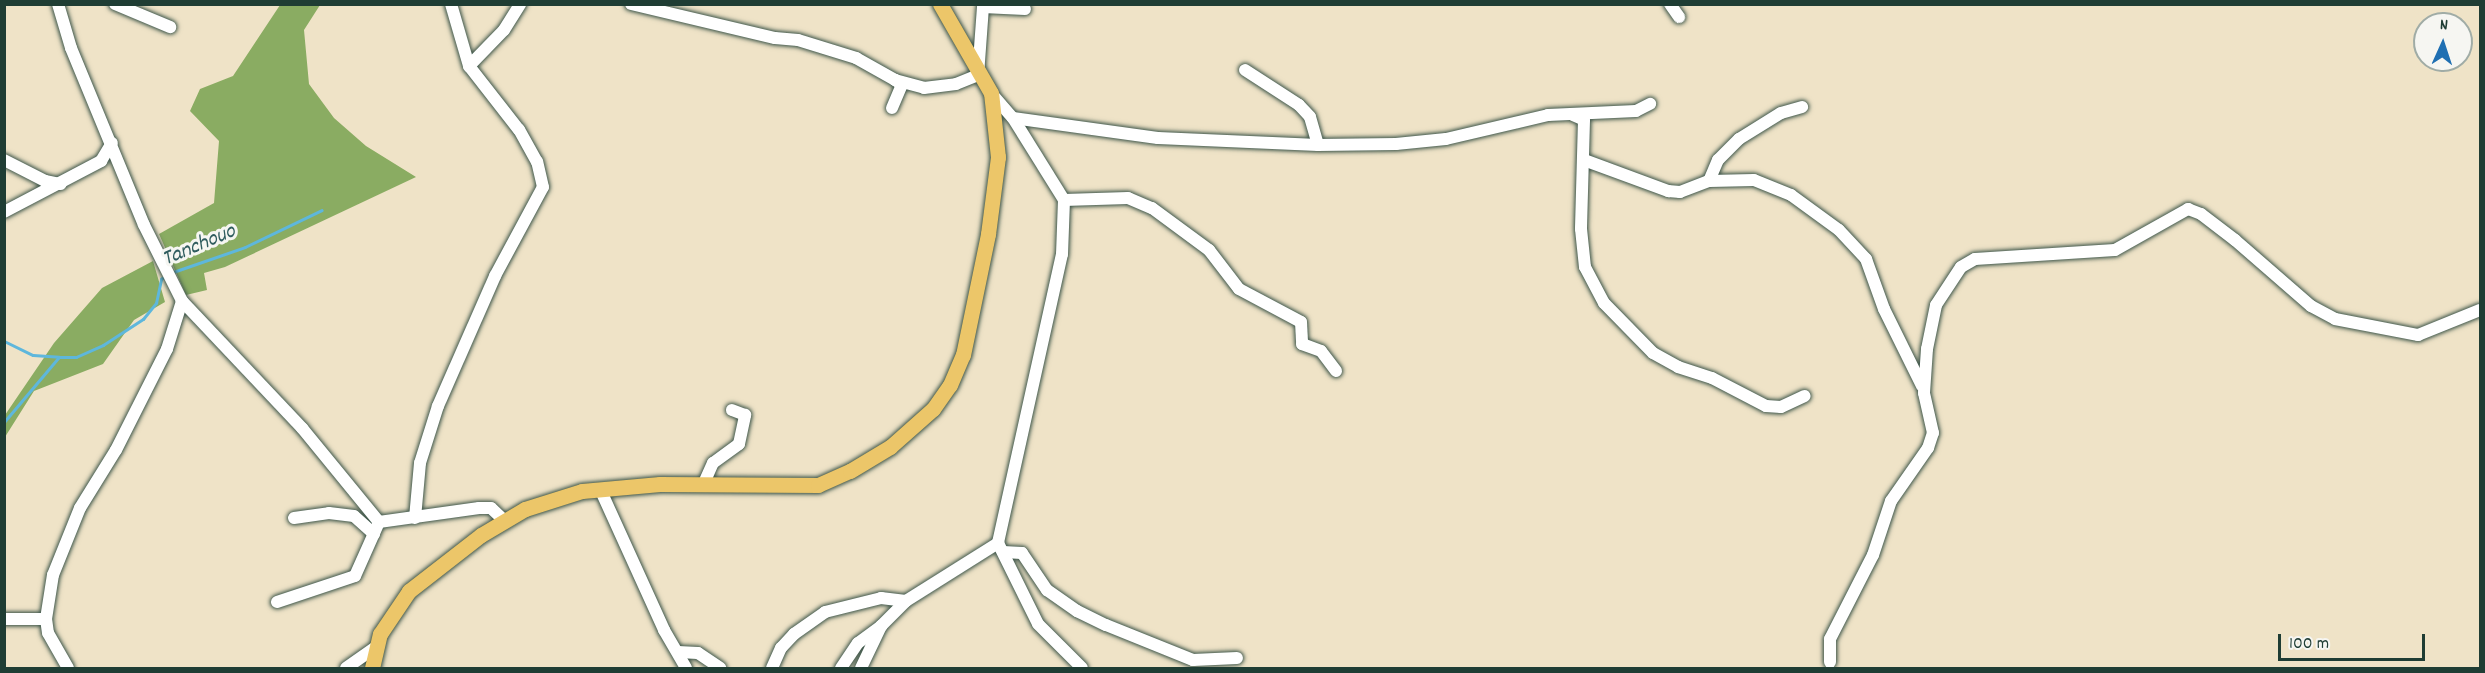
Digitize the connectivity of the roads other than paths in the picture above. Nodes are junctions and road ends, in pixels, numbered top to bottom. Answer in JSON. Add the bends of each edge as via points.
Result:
{"nodes":[{"id":1,"x":58,"y":4,"type":"edge"},
{"id":2,"x":115,"y":4,"type":"edge"},
{"id":3,"x":451,"y":4,"type":"edge"},
{"id":4,"x":520,"y":4,"type":"edge"},
{"id":5,"x":631,"y":4,"type":"edge"},
{"id":6,"x":940,"y":4,"type":"edge"},
{"id":7,"x":1670,"y":4,"type":"edge"},
{"id":8,"x":1025,"y":9,"type":"dead end"},
{"id":9,"x":1678,"y":17,"type":"dead end"},
{"id":10,"x":170,"y":27,"type":"dead end"},
{"id":11,"x":469,"y":66,"type":"junction"},
{"id":12,"x":1245,"y":70,"type":"dead end"},
{"id":13,"x":978,"y":75,"type":"junction"},
{"id":14,"x":895,"y":80,"type":"junction"},
{"id":15,"x":991,"y":93,"type":"junction"},
{"id":16,"x":1650,"y":104,"type":"dead end"},
{"id":17,"x":1802,"y":107,"type":"dead end"},
{"id":18,"x":892,"y":108,"type":"dead end"},
{"id":19,"x":1572,"y":114,"type":"junction"},
{"id":20,"x":1012,"y":118,"type":"junction"},
{"id":21,"x":112,"y":143,"type":"junction"},
{"id":22,"x":1318,"y":145,"type":"junction"},
{"id":23,"x":4,"y":160,"type":"edge"},
{"id":24,"x":1584,"y":160,"type":"junction"},
{"id":25,"x":101,"y":161,"type":"junction"},
{"id":26,"x":121,"y":164,"type":"junction"},
{"id":27,"x":1709,"y":181,"type":"junction"},
{"id":28,"x":61,"y":184,"type":"junction"},
{"id":29,"x":1064,"y":200,"type":"junction"},
{"id":30,"x":4,"y":212,"type":"edge"},
{"id":31,"x":182,"y":301,"type":"junction"},
{"id":32,"x":2481,"y":310,"type":"edge"},
{"id":33,"x":1336,"y":371,"type":"dead end"},
{"id":34,"x":1924,"y":393,"type":"junction"},
{"id":35,"x":1805,"y":396,"type":"dead end"},
{"id":36,"x":732,"y":410,"type":"dead end"},
{"id":37,"x":704,"y":483,"type":"junction"},
{"id":38,"x":601,"y":491,"type":"junction"},
{"id":39,"x":294,"y":518,"type":"dead end"},
{"id":40,"x":415,"y":518,"type":"junction"},
{"id":41,"x":504,"y":520,"type":"junction"},
{"id":42,"x":377,"y":528,"type":"junction"},
{"id":43,"x":1000,"y":547,"type":"junction"},
{"id":44,"x":906,"y":601,"type":"junction"},
{"id":45,"x":277,"y":602,"type":"dead end"},
{"id":46,"x":4,"y":619,"type":"edge"},
{"id":47,"x":46,"y":619,"type":"junction"},
{"id":48,"x":881,"y":626,"type":"junction"},
{"id":49,"x":376,"y":647,"type":"junction"},
{"id":50,"x":678,"y":652,"type":"junction"},
{"id":51,"x":1237,"y":658,"type":"dead end"},
{"id":52,"x":1830,"y":662,"type":"dead end"},
{"id":53,"x":68,"y":669,"type":"edge"},
{"id":54,"x":346,"y":669,"type":"edge"},
{"id":55,"x":372,"y":669,"type":"edge"},
{"id":56,"x":686,"y":669,"type":"edge"},
{"id":57,"x":720,"y":669,"type":"edge"},
{"id":58,"x":772,"y":669,"type":"edge"},
{"id":59,"x":841,"y":669,"type":"edge"},
{"id":60,"x":861,"y":669,"type":"edge"},
{"id":61,"x":1082,"y":669,"type":"edge"}],
"edges":[{"from":1,"to":21,"type":"street","via":[[71,48]]},
{"from":2,"to":10,"type":"street"},
{"from":3,"to":11,"type":"street"},
{"from":4,"to":11,"type":"street","via":[[504,30]]},
{"from":5,"to":14,"type":"street","via":[[763,36],[798,40],[856,58]]},
{"from":6,"to":13,"type":"main road"},
{"from":7,"to":9,"type":"street"},
{"from":8,"to":13,"type":"street","via":[[983,7]]},
{"from":11,"to":40,"type":"street","via":[[519,130],[537,162],[543,187],[495,276],[438,406],[420,464]]},
{"from":12,"to":22,"type":"street","via":[[1299,105],[1310,117]]},
{"from":13,"to":14,"type":"street","via":[[956,84],[924,88]]},
{"from":13,"to":15,"type":"main road"},
{"from":14,"to":18,"type":"street","via":[[902,85]]},
{"from":15,"to":20,"type":"street"},
{"from":15,"to":37,"type":"main road","via":[[998,157],[988,234],[963,355],[950,385],[933,409],[890,447],[818,485]]},
{"from":16,"to":19,"type":"street","via":[[1626,113]]},
{"from":17,"to":27,"type":"street","via":[[1781,113],[1747,133],[1718,160]]},
{"from":19,"to":22,"type":"street","via":[[1548,115],[1446,139]]},
{"from":19,"to":24,"type":"street","via":[[1584,120]]},
{"from":20,"to":22,"type":"street","via":[[1158,138]]},
{"from":20,"to":29,"type":"street"},
{"from":21,"to":25,"type":"street"},
{"from":21,"to":26,"type":"street"},
{"from":23,"to":28,"type":"street","via":[[45,181]]},
{"from":24,"to":27,"type":"street","via":[[1668,191],[1680,192]]},
{"from":24,"to":35,"type":"street","via":[[1582,246],[1588,277],[1604,303],[1653,352],[1678,367],[1712,378],[1766,406],[1781,407]]},
{"from":25,"to":26,"type":"street"},
{"from":25,"to":28,"type":"street"},
{"from":26,"to":31,"type":"street","via":[[167,276]]},
{"from":27,"to":34,"type":"street","via":[[1761,181],[1791,195],[1839,230],[1866,259],[1884,309],[1914,365]]},
{"from":28,"to":30,"type":"street"},
{"from":29,"to":33,"type":"street","via":[[1128,198],[1152,208],[1209,250],[1239,289],[1301,322],[1302,344],[1321,351]]},
{"from":29,"to":43,"type":"street","via":[[1062,254]]},
{"from":31,"to":42,"type":"street","via":[[302,428]]},
{"from":31,"to":47,"type":"street","via":[[167,349],[68,534],[53,575]]},
{"from":32,"to":34,"type":"street","via":[[2418,335],[2336,319],[2311,306],[2235,240],[2188,209],[2115,250],[1975,259],[1961,267],[1936,305]]},
{"from":34,"to":52,"type":"street","via":[[1932,420],[1928,448],[1891,501],[1873,555],[1830,639]]},
{"from":36,"to":37,"type":"street","via":[[745,415],[739,444],[713,463]]},
{"from":37,"to":38,"type":"main road"},
{"from":38,"to":41,"type":"main road","via":[[550,498]]},
{"from":38,"to":50,"type":"street","via":[[664,630]]},
{"from":39,"to":42,"type":"street","via":[[329,513],[354,516]]},
{"from":40,"to":41,"type":"street","via":[[491,508]]},
{"from":40,"to":42,"type":"street"},
{"from":41,"to":49,"type":"main road","via":[[409,591],[386,621]]},
{"from":42,"to":45,"type":"street","via":[[355,576]]},
{"from":43,"to":44,"type":"street"},
{"from":43,"to":51,"type":"street","via":[[1022,553],[1047,590],[1106,625],[1193,660]]},
{"from":43,"to":61,"type":"street","via":[[1038,624]]},
{"from":44,"to":48,"type":"street"},
{"from":44,"to":58,"type":"street","via":[[881,598],[825,612],[794,634],[781,648]]},
{"from":46,"to":47,"type":"street"},
{"from":47,"to":53,"type":"street","via":[[48,633]]},
{"from":48,"to":59,"type":"street","via":[[858,643]]},
{"from":48,"to":60,"type":"street"},
{"from":49,"to":54,"type":"street"},
{"from":49,"to":55,"type":"main road"},
{"from":50,"to":56,"type":"street"},
{"from":50,"to":57,"type":"street","via":[[698,653]]}]}
